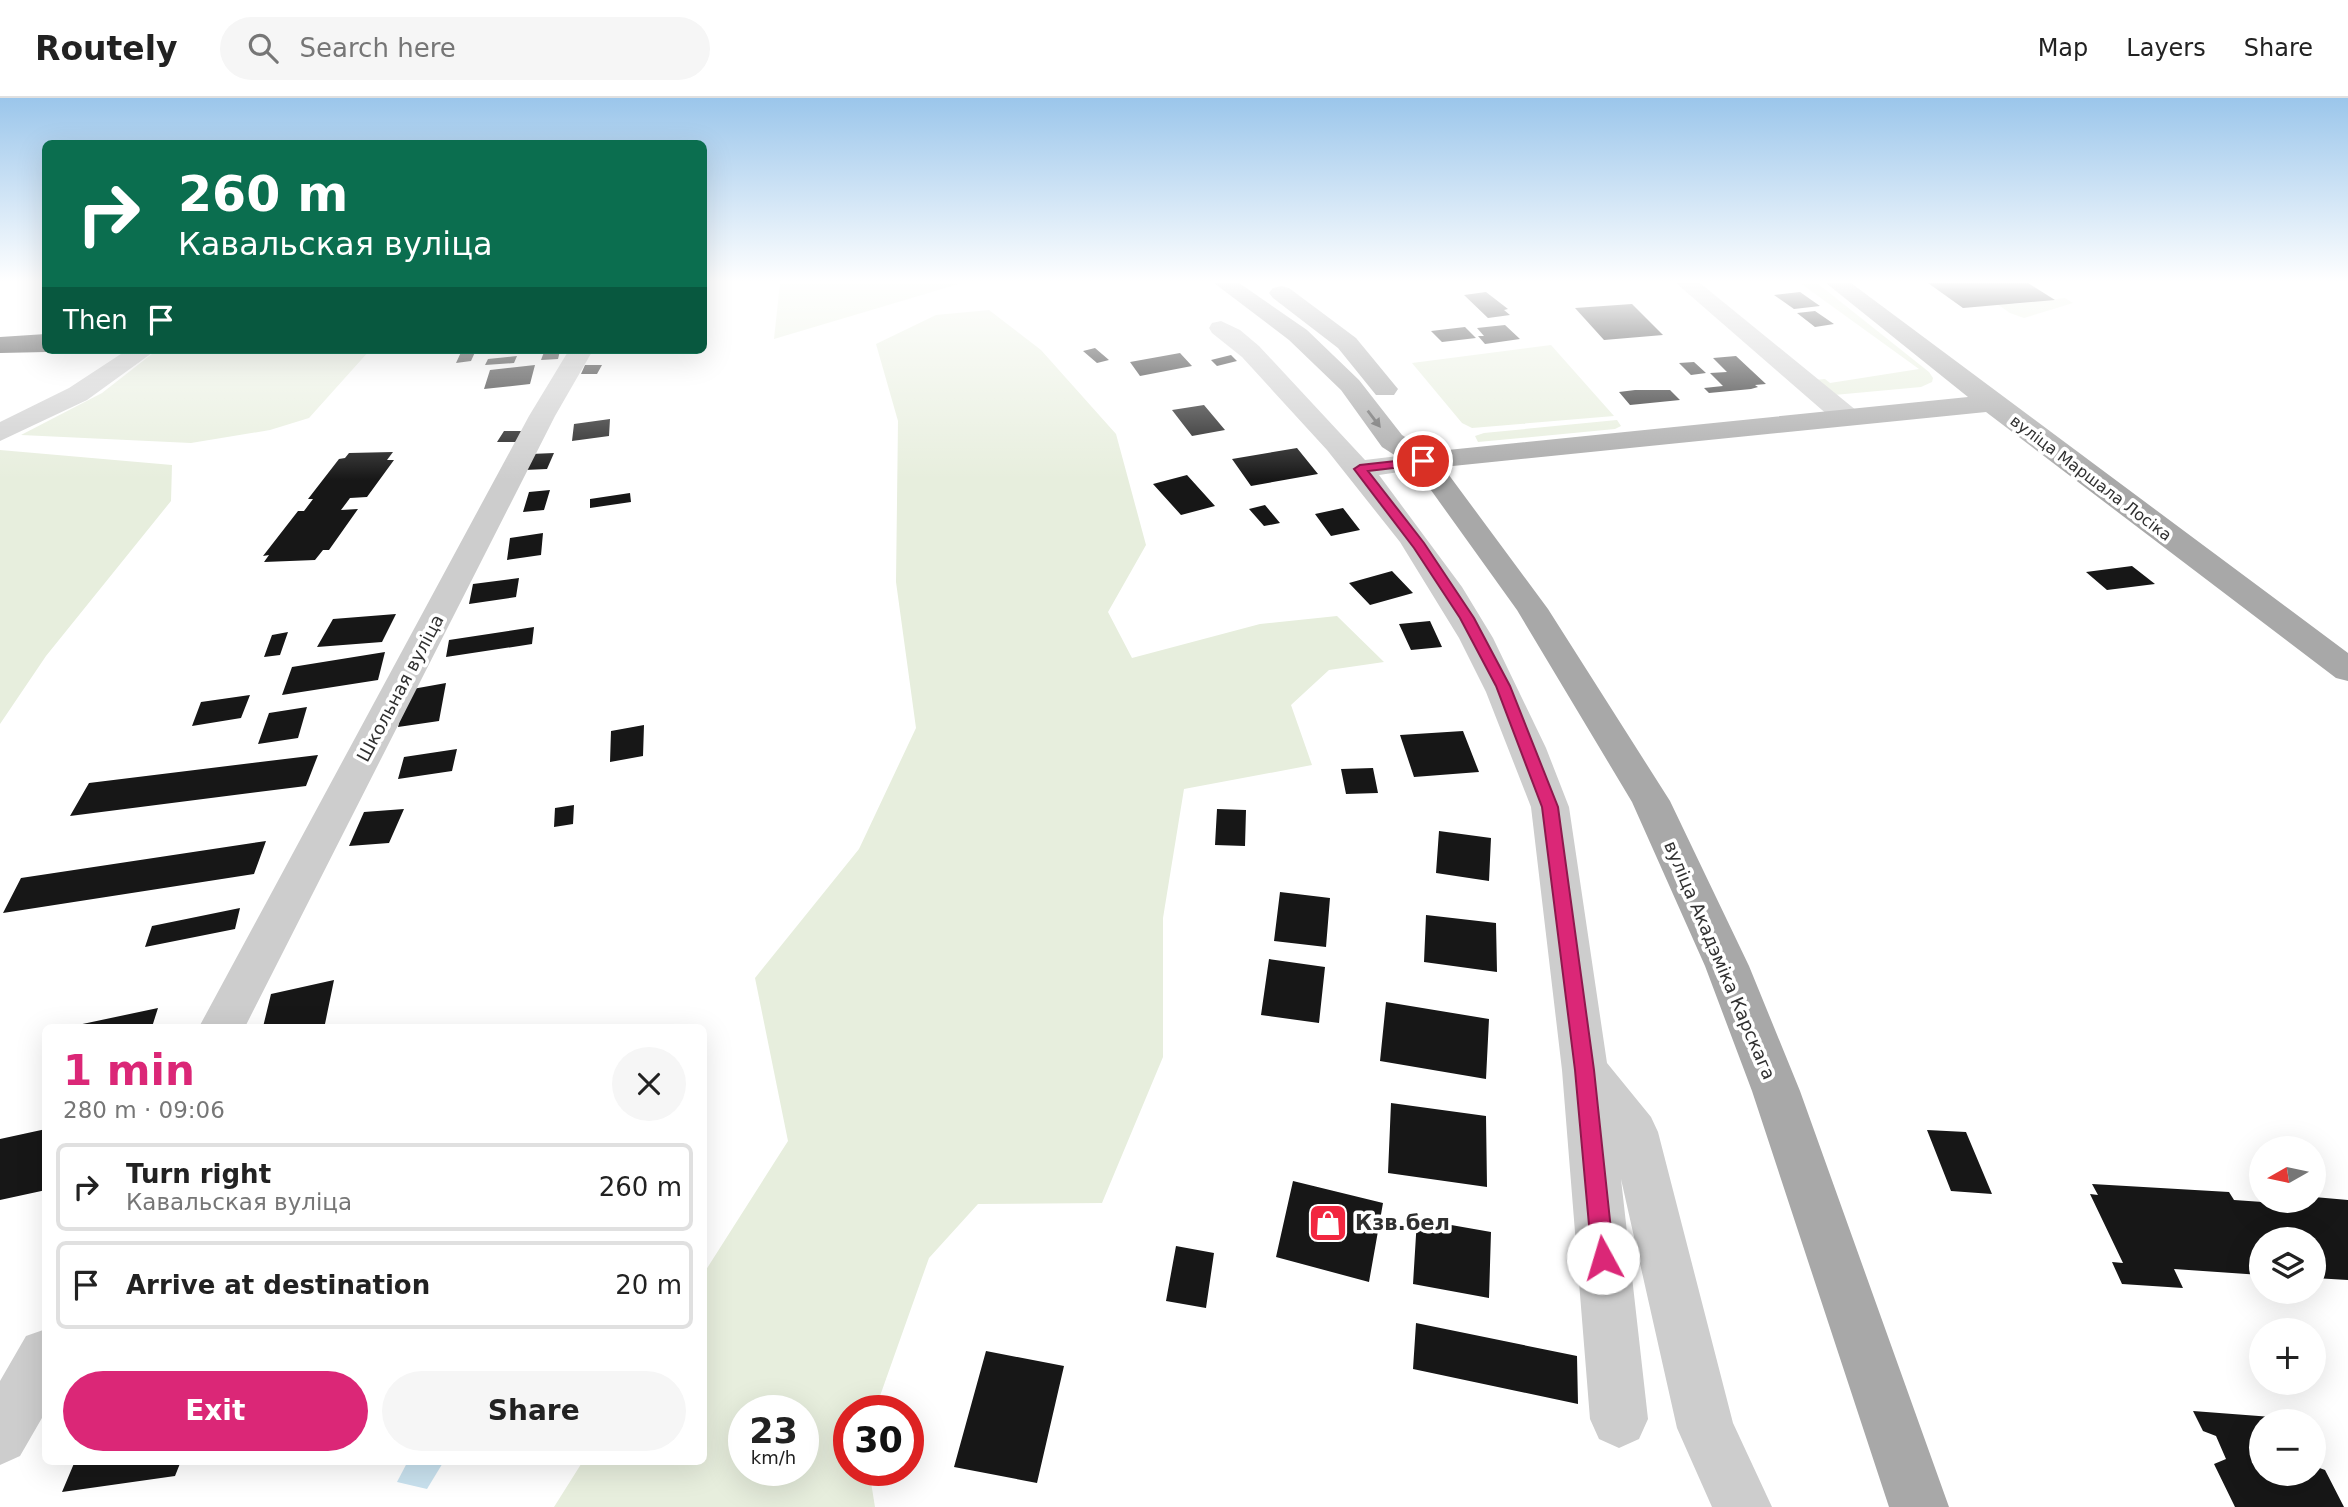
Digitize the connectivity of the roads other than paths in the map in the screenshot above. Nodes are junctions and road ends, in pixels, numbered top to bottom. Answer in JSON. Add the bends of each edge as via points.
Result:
{"nodes":[{"id":1,"x":1250,"y":349,"type":"edge"},
{"id":2,"x":1312,"y":349,"type":"edge"},
{"id":3,"x":1351,"y":349,"type":"edge"},
{"id":4,"x":1766,"y":349,"type":"edge"},
{"id":5,"x":1922,"y":349,"type":"edge"},
{"id":6,"x":138,"y":354,"type":"edge"},
{"id":7,"x":579,"y":354,"type":"edge"},
{"id":8,"x":1992,"y":403,"type":"junction"},
{"id":9,"x":1847,"y":417,"type":"junction"},
{"id":10,"x":1410,"y":430,"type":"junction"},
{"id":11,"x":0,"y":433,"type":"edge"},
{"id":12,"x":1360,"y":469,"type":"junction"},
{"id":13,"x":2348,"y":670,"type":"edge"},
{"id":14,"x":224,"y":1024,"type":"edge"},
{"id":15,"x":1585,"y":1070,"type":"junction"},
{"id":16,"x":42,"y":1363,"type":"edge"},
{"id":17,"x":1619,"y":1419,"type":"dead end"},
{"id":18,"x":0,"y":1436,"type":"edge"},
{"id":19,"x":1742,"y":1507,"type":"edge"},
{"id":20,"x":1919,"y":1507,"type":"edge"}],
"edges":[{"from":1,"to":12,"type":"street"},
{"from":2,"to":10,"type":"main road","name":"вуліца Акадэміка Карскага","one_way":true,"via":[[1350,385],[1392,441]]},
{"from":3,"to":10,"type":"main road","name":"вуліца Акадэміка Карскага"},
{"from":4,"to":9,"type":"street"},
{"from":5,"to":8,"type":"main road","name":"вуліца Маршала Лосіка"},
{"from":6,"to":11,"type":"street","via":[[78,394]]},
{"from":7,"to":14,"type":"street","name":"Школьная вуліца"},
{"from":8,"to":9,"type":"main road"},
{"from":8,"to":13,"type":"main road","name":"вуліца Маршала Лосіка"},
{"from":9,"to":10,"type":"main road"},
{"from":10,"to":12,"type":"street"},
{"from":10,"to":20,"type":"main road","name":"вуліца Акадэміка Карскага","via":[[1532,609],[1651,801],[1727,967],[1776,1091]]},
{"from":12,"to":15,"type":"street","via":[[1420,546],[1467,618],[1503,686],[1537,768],[1550,807]]},
{"from":15,"to":17,"type":"street"},
{"from":15,"to":19,"type":"street","via":[[1634,1132],[1706,1428]]},
{"from":16,"to":18,"type":"street"}]}
